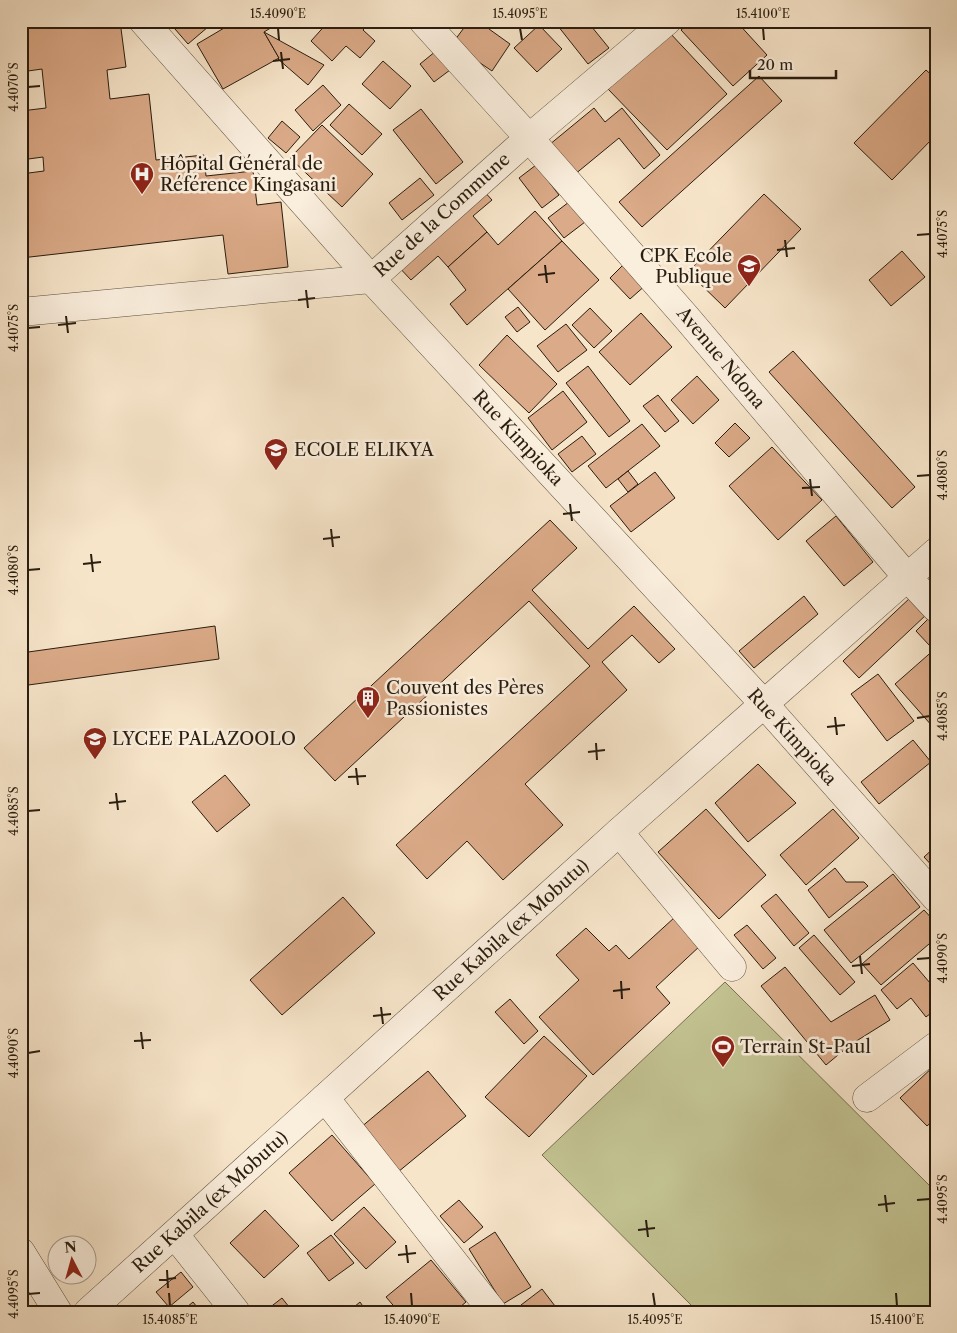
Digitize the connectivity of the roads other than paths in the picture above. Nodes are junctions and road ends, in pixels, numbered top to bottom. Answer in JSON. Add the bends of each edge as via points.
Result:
{"nodes":[{"id":1,"x":143,"y":21,"type":"edge"},
{"id":2,"x":422,"y":21,"type":"edge"},
{"id":3,"x":667,"y":21,"type":"edge"},
{"id":4,"x":529,"y":138,"type":"junction"},
{"id":5,"x":371,"y":279,"type":"junction"},
{"id":6,"x":21,"y":312,"type":"edge"},
{"id":7,"x":936,"y":552,"type":"edge"},
{"id":8,"x":907,"y":577,"type":"junction"},
{"id":9,"x":936,"y":608,"type":"edge"},
{"id":10,"x":764,"y":704,"type":"junction"},
{"id":11,"x":619,"y":832,"type":"junction"},
{"id":12,"x":936,"y":898,"type":"edge"},
{"id":13,"x":732,"y":967,"type":"dead end"},
{"id":14,"x":936,"y":1046,"type":"edge"},
{"id":15,"x":325,"y":1098,"type":"junction"},
{"id":16,"x":867,"y":1098,"type":"dead end"},
{"id":17,"x":175,"y":1235,"type":"junction"},
{"id":18,"x":21,"y":1252,"type":"edge"},
{"id":19,"x":58,"y":1312,"type":"edge"},
{"id":20,"x":88,"y":1312,"type":"edge"},
{"id":21,"x":236,"y":1312,"type":"edge"},
{"id":22,"x":493,"y":1312,"type":"edge"}],
"edges":[{"from":1,"to":5,"type":"street","name":"Rue Kimpioka"},
{"from":2,"to":4,"type":"street","name":"Avenue Ndona"},
{"from":3,"to":4,"type":"street","name":"Rue de la Commune"},
{"from":4,"to":5,"type":"street","name":"Rue de la Commune"},
{"from":4,"to":8,"type":"street","name":"Avenue Ndona"},
{"from":5,"to":6,"type":"street","name":"Rue de la Commune"},
{"from":5,"to":10,"type":"street","name":"Rue Kimpioka"},
{"from":7,"to":8,"type":"street","name":"Rue Kabila (ex Mobutu)"},
{"from":8,"to":9,"type":"street","name":"Avenue Ndona"},
{"from":8,"to":10,"type":"street","name":"Rue Kabila (ex Mobutu)"},
{"from":10,"to":11,"type":"street","name":"Rue Kabila (ex Mobutu)"},
{"from":10,"to":12,"type":"street","name":"Rue Kimpioka"},
{"from":11,"to":13,"type":"street"},
{"from":11,"to":15,"type":"street","name":"Rue Kabila (ex Mobutu)"},
{"from":14,"to":16,"type":"street"},
{"from":15,"to":17,"type":"street","name":"Rue Kabila (ex Mobutu)"},
{"from":15,"to":22,"type":"street"},
{"from":17,"to":20,"type":"street","name":"Rue Kabila (ex Mobutu)"},
{"from":17,"to":21,"type":"street"},
{"from":18,"to":19,"type":"street"}]}
